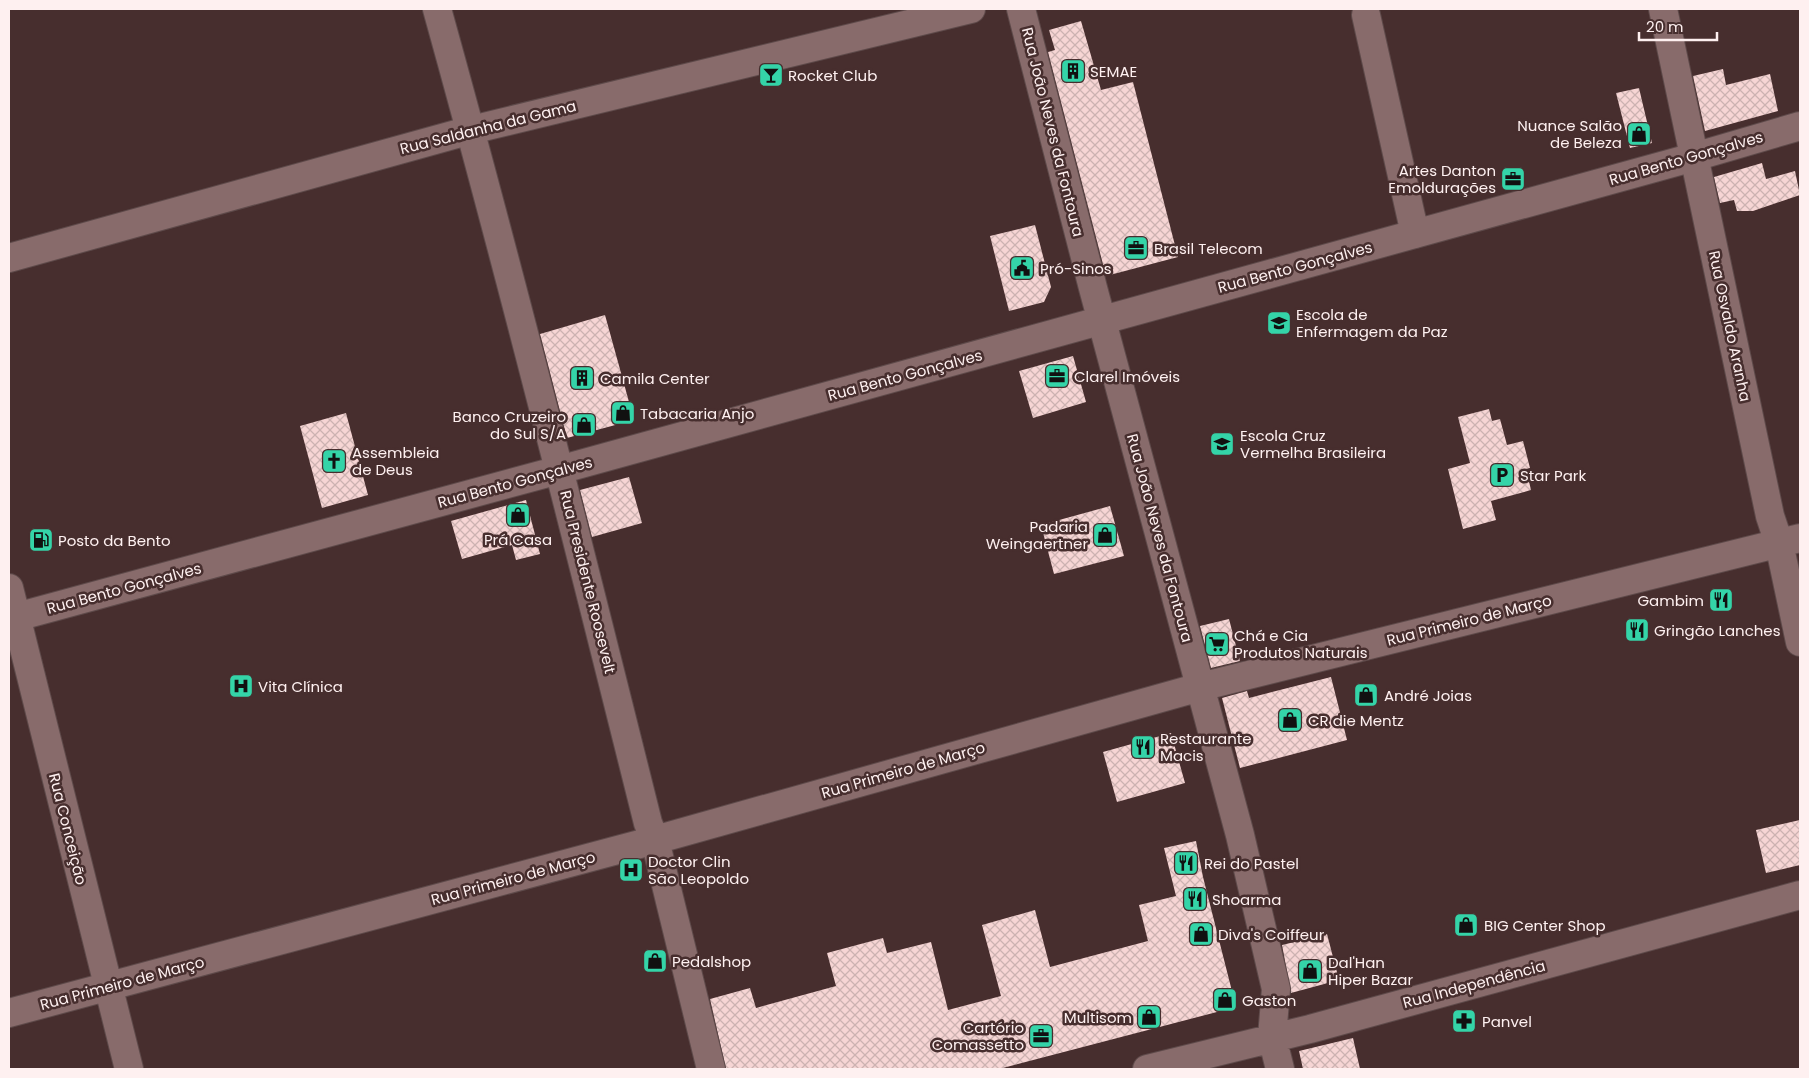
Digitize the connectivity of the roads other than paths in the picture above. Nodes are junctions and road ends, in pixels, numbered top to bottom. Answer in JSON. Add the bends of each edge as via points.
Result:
{"nodes":[{"id":1,"x":437,"y":9,"type":"edge"},
{"id":2,"x":971,"y":9,"type":"edge"},
{"id":3,"x":1021,"y":9,"type":"edge"},
{"id":4,"x":1663,"y":9,"type":"edge"},
{"id":5,"x":1366,"y":15,"type":"dead end"},
{"id":6,"x":1800,"y":126,"type":"edge"},
{"id":7,"x":471,"y":130,"type":"junction"},
{"id":8,"x":1694,"y":157,"type":"junction"},
{"id":9,"x":1415,"y":234,"type":"junction"},
{"id":10,"x":9,"y":258,"type":"edge"},
{"id":11,"x":1102,"y":320,"type":"junction"},
{"id":12,"x":559,"y":470,"type":"junction"},
{"id":13,"x":1790,"y":541,"type":"edge"},
{"id":14,"x":9,"y":588,"type":"edge"},
{"id":15,"x":13,"y":618,"type":"edge"},
{"id":16,"x":1800,"y":642,"type":"edge"},
{"id":17,"x":1200,"y":687,"type":"junction"},
{"id":18,"x":655,"y":840,"type":"junction"},
{"id":19,"x":1800,"y":895,"type":"edge"},
{"id":20,"x":108,"y":987,"type":"junction"},
{"id":21,"x":9,"y":1013,"type":"edge"},
{"id":22,"x":1272,"y":1037,"type":"junction"},
{"id":23,"x":129,"y":1069,"type":"edge"},
{"id":24,"x":711,"y":1069,"type":"edge"},
{"id":25,"x":1147,"y":1069,"type":"edge"},
{"id":26,"x":1280,"y":1069,"type":"edge"}],
"edges":[{"from":1,"to":7,"type":"street","name":"Rua Presidente Roosevelt"},
{"from":2,"to":7,"type":"street","name":"Rua Saldanha da Gama"},
{"from":3,"to":11,"type":"street","name":"Rua João Neves da Fontoura"},
{"from":4,"to":8,"type":"street","name":"Rua Osvaldo Aranha"},
{"from":5,"to":9,"type":"street"},
{"from":6,"to":8,"type":"street","name":"Rua Bento Gonçalves"},
{"from":7,"to":10,"type":"street","name":"Rua Saldanha da Gama"},
{"from":7,"to":12,"type":"street","name":"Rua Presidente Roosevelt"},
{"from":8,"to":9,"type":"street","name":"Rua Bento Gonçalves"},
{"from":8,"to":13,"type":"street","name":"Rua Osvaldo Aranha","via":[[1770,516]]},
{"from":9,"to":11,"type":"street","name":"Rua Bento Gonçalves"},
{"from":11,"to":12,"type":"street","name":"Rua Bento Gonçalves"},
{"from":11,"to":17,"type":"street","name":"Rua João Neves da Fontoura"},
{"from":12,"to":15,"type":"street","name":"Rua Bento Gonçalves"},
{"from":12,"to":18,"type":"street","name":"Rua Presidente Roosevelt","via":[[648,823]]},
{"from":13,"to":16,"type":"street","name":"Rua Osvaldo Aranha"},
{"from":13,"to":17,"type":"street","name":"Rua Primeiro de Março"},
{"from":14,"to":15,"type":"street","name":"Rua Conceição"},
{"from":15,"to":20,"type":"street","name":"Rua Conceição"},
{"from":17,"to":18,"type":"street","name":"Rua Primeiro de Março"},
{"from":17,"to":22,"type":"street","name":"Rua João Neves da Fontoura","via":[[1240,835],[1276,989]]},
{"from":18,"to":20,"type":"street","name":"Rua Primeiro de Março"},
{"from":18,"to":24,"type":"street","name":"Rua Presidente Roosevelt"},
{"from":19,"to":22,"type":"street","name":"Rua Independência"},
{"from":20,"to":21,"type":"street","name":"Rua Primeiro de Março"},
{"from":20,"to":23,"type":"street","name":"Rua Conceição"},
{"from":22,"to":25,"type":"street","name":"Rua Independência"},
{"from":22,"to":26,"type":"street","name":"Rua João Neves da Fontoura"}]}
